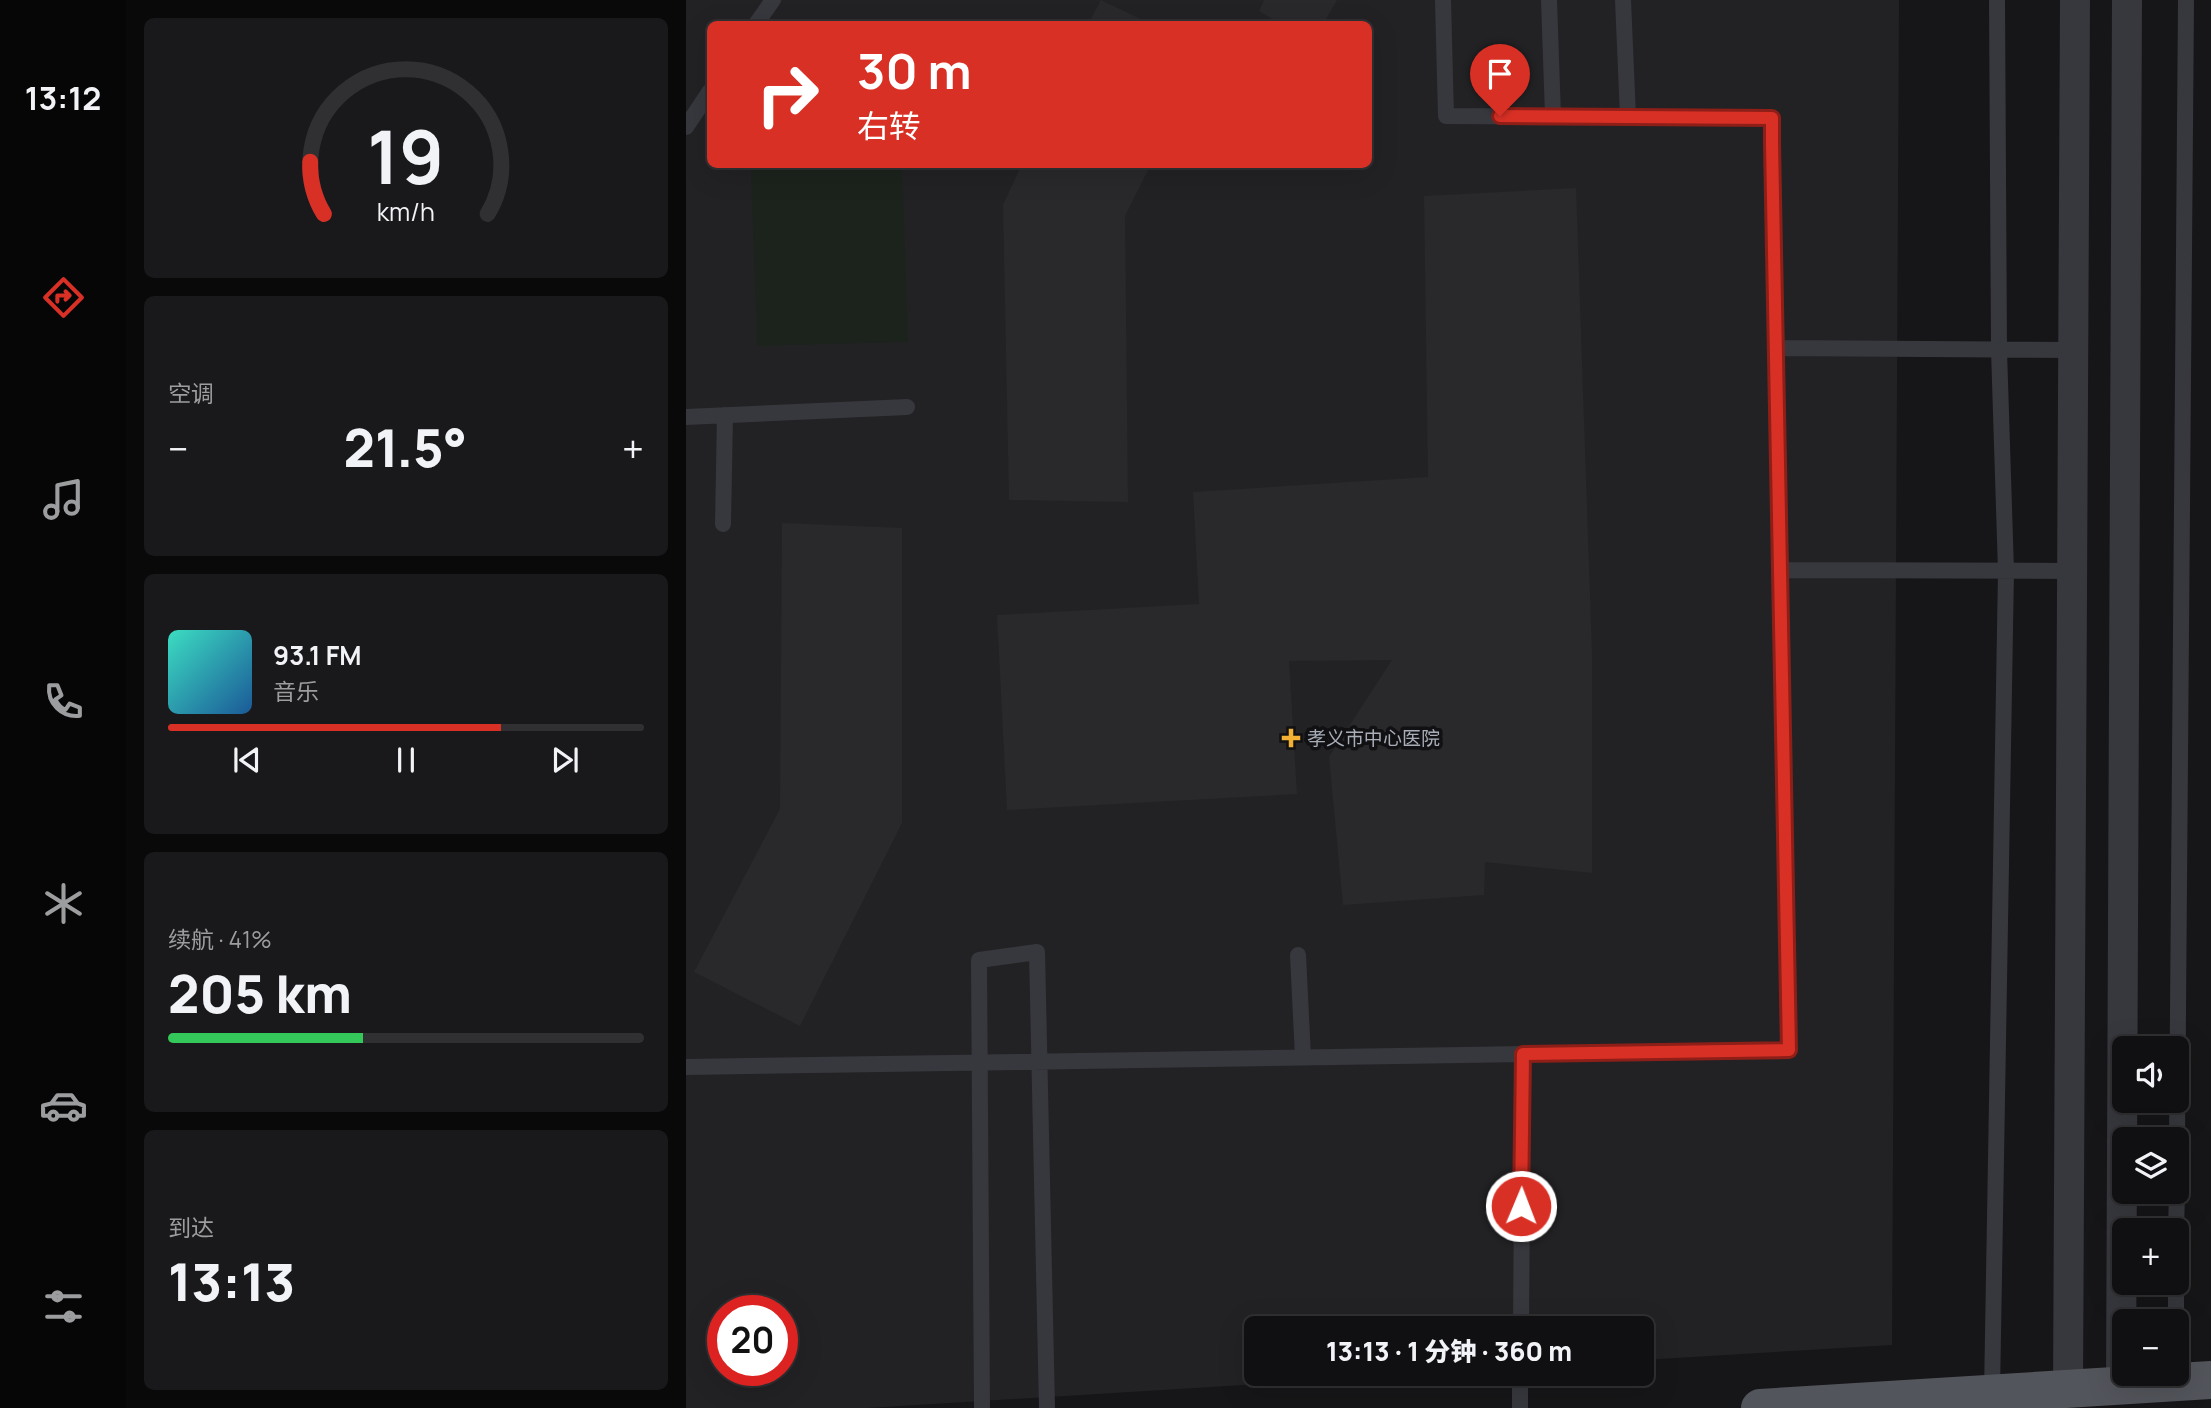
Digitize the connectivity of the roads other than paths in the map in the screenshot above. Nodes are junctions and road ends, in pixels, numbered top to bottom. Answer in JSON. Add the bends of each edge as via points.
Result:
{"nodes":[{"id":1,"x":773,"y":0,"type":"edge"},
{"id":2,"x":1444,"y":0,"type":"edge"},
{"id":3,"x":1549,"y":0,"type":"edge"},
{"id":4,"x":1623,"y":0,"type":"edge"},
{"id":5,"x":1997,"y":0,"type":"edge"},
{"id":6,"x":2075,"y":0,"type":"edge"},
{"id":7,"x":2127,"y":0,"type":"edge"},
{"id":8,"x":2186,"y":0,"type":"edge"},
{"id":9,"x":758,"y":21,"type":"edge"},
{"id":10,"x":707,"y":96,"type":"edge"},
{"id":11,"x":1553,"y":116,"type":"junction"},
{"id":12,"x":1628,"y":117,"type":"junction"},
{"id":13,"x":686,"y":127,"type":"edge"},
{"id":14,"x":1776,"y":348,"type":"junction"},
{"id":15,"x":1999,"y":349,"type":"junction"},
{"id":16,"x":2073,"y":350,"type":"junction"},
{"id":17,"x":906,"y":407,"type":"dead end"},
{"id":18,"x":725,"y":415,"type":"junction"},
{"id":19,"x":686,"y":416,"type":"edge"},
{"id":20,"x":723,"y":524,"type":"dead end"},
{"id":21,"x":1780,"y":570,"type":"junction"},
{"id":22,"x":2073,"y":570,"type":"junction"},
{"id":23,"x":2006,"y":571,"type":"junction"},
{"id":24,"x":1298,"y":955,"type":"dead end"},
{"id":25,"x":1523,"y":1054,"type":"junction"},
{"id":26,"x":1303,"y":1057,"type":"junction"},
{"id":27,"x":1039,"y":1061,"type":"junction"},
{"id":28,"x":982,"y":1062,"type":"junction"},
{"id":29,"x":686,"y":1067,"type":"edge"},
{"id":30,"x":2177,"y":1127,"type":"edge"},
{"id":31,"x":2121,"y":1309,"type":"edge"},
{"id":32,"x":1521,"y":1316,"type":"edge"},
{"id":33,"x":1520,"y":1386,"type":"edge"},
{"id":34,"x":2112,"y":1386,"type":"edge"},
{"id":35,"x":2068,"y":1388,"type":"junction"},
{"id":36,"x":1992,"y":1394,"type":"junction"},
{"id":37,"x":982,"y":1408,"type":"edge"},
{"id":38,"x":1047,"y":1408,"type":"edge"},
{"id":39,"x":1520,"y":1408,"type":"edge"},
{"id":40,"x":1759,"y":1408,"type":"edge"}],
"edges":[{"from":1,"to":9,"type":"lane"},
{"from":2,"to":11,"type":"lane","via":[[1446,116]]},
{"from":3,"to":11,"type":"lane"},
{"from":4,"to":12,"type":"lane"},
{"from":5,"to":15,"type":"lane"},
{"from":6,"to":16,"type":"street"},
{"from":7,"to":31,"type":"street"},
{"from":8,"to":30,"type":"lane"},
{"from":10,"to":13,"type":"lane"},
{"from":11,"to":12,"type":"lane"},
{"from":12,"to":14,"type":"lane","via":[[1772,118]]},
{"from":14,"to":15,"type":"lane"},
{"from":14,"to":21,"type":"lane"},
{"from":15,"to":16,"type":"lane"},
{"from":15,"to":23,"type":"lane"},
{"from":16,"to":22,"type":"street"},
{"from":17,"to":18,"type":"lane"},
{"from":18,"to":19,"type":"lane"},
{"from":18,"to":20,"type":"lane"},
{"from":21,"to":23,"type":"lane"},
{"from":21,"to":25,"type":"lane","via":[[1789,1050]]},
{"from":22,"to":23,"type":"lane"},
{"from":22,"to":35,"type":"street"},
{"from":23,"to":36,"type":"lane"},
{"from":24,"to":26,"type":"lane"},
{"from":25,"to":26,"type":"lane"},
{"from":25,"to":32,"type":"lane"},
{"from":26,"to":27,"type":"lane"},
{"from":27,"to":28,"type":"lane"},
{"from":27,"to":28,"type":"lane","via":[[1037,952],[979,960]]},
{"from":27,"to":38,"type":"lane"},
{"from":28,"to":29,"type":"lane"},
{"from":28,"to":37,"type":"lane"},
{"from":33,"to":39,"type":"lane"},
{"from":34,"to":35,"type":"main road"},
{"from":35,"to":36,"type":"main road"},
{"from":36,"to":40,"type":"main road"}]}
